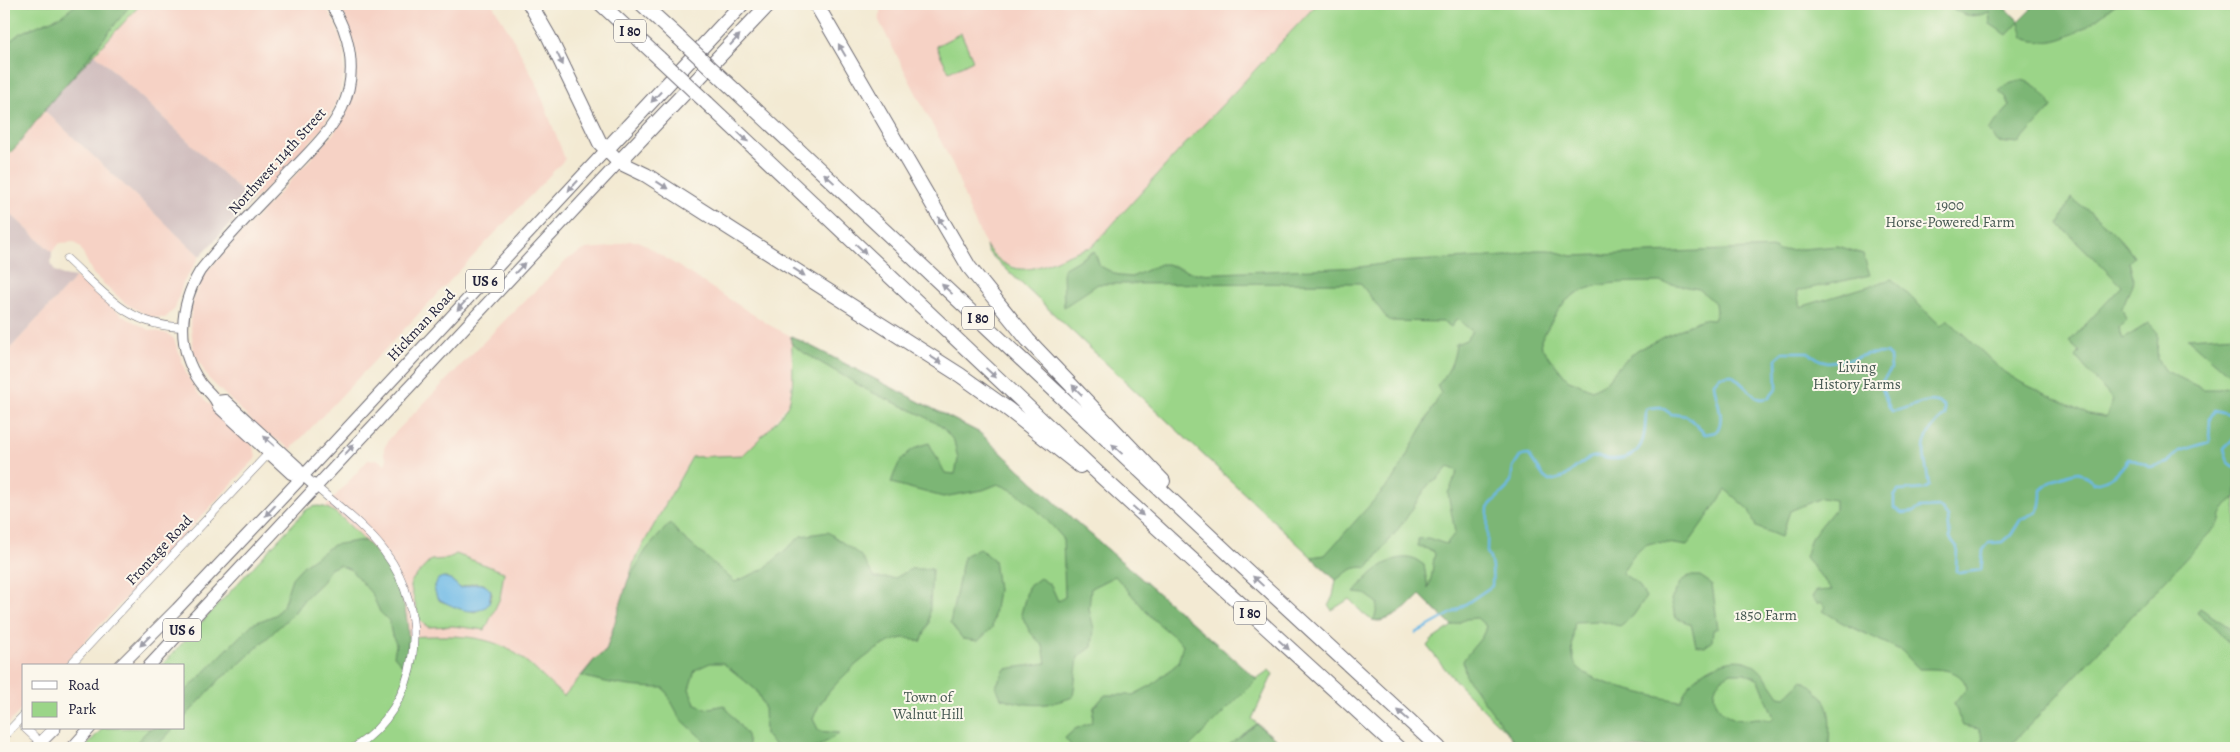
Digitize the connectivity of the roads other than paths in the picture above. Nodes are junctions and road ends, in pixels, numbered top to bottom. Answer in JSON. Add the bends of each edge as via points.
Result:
{"nodes":[{"id":1,"x":330,"y":4,"type":"edge"},
{"id":2,"x":530,"y":4,"type":"edge"},
{"id":3,"x":601,"y":4,"type":"edge"},
{"id":4,"x":642,"y":4,"type":"edge"},
{"id":5,"x":742,"y":4,"type":"edge"},
{"id":6,"x":769,"y":4,"type":"edge"},
{"id":7,"x":816,"y":4,"type":"edge"},
{"id":8,"x":606,"y":150,"type":"junction"},
{"id":9,"x":619,"y":162,"type":"junction"},
{"id":10,"x":67,"y":259,"type":"dead end"},
{"id":11,"x":182,"y":327,"type":"junction"},
{"id":12,"x":217,"y":401,"type":"junction"},
{"id":13,"x":269,"y":453,"type":"junction"},
{"id":14,"x":303,"y":476,"type":"junction"},
{"id":15,"x":1102,"y":478,"type":"junction"},
{"id":16,"x":315,"y":486,"type":"junction"},
{"id":17,"x":1229,"y":554,"type":"junction"},
{"id":18,"x":71,"y":664,"type":"edge"},
{"id":19,"x":122,"y":664,"type":"edge"},
{"id":20,"x":151,"y":664,"type":"edge"},
{"id":21,"x":22,"y":725,"type":"edge"},
{"id":22,"x":26,"y":730,"type":"edge"},
{"id":23,"x":53,"y":730,"type":"edge"},
{"id":24,"x":88,"y":730,"type":"edge"},
{"id":25,"x":4,"y":736,"type":"edge"},
{"id":26,"x":38,"y":745,"type":"edge"},
{"id":27,"x":72,"y":748,"type":"edge"},
{"id":28,"x":354,"y":748,"type":"edge"},
{"id":29,"x":1398,"y":748,"type":"edge"},
{"id":30,"x":1439,"y":748,"type":"edge"}],
"edges":[{"from":1,"to":11,"type":"street","name":"Northwest 114th Street","via":[[343,28],[350,58],[349,86],[343,108],[325,134],[200,271],[188,294]]},
{"from":2,"to":8,"type":"highway","one_way":true},
{"from":3,"to":15,"type":"highway","number":"I 80","one_way":true,"bridge":true},
{"from":17,"to":4,"type":"highway","number":"I 80","one_way":true,"bridge":true},
{"from":5,"to":8,"type":"highway","name":"Hickman Road","number":"US 6","one_way":true},
{"from":9,"to":6,"type":"highway","number":"US 6","one_way":true},
{"from":17,"to":7,"type":"highway","one_way":true,"via":[[1140,455],[1028,340],[969,267]]},
{"from":8,"to":9,"type":"highway"},
{"from":8,"to":14,"type":"main road","name":"Hickman Road","number":"US 6","one_way":true},
{"from":9,"to":15,"type":"highway","one_way":true,"via":[[646,174],[960,375],[1010,410],[1072,462]]},
{"from":16,"to":9,"type":"main road","number":"US 6","one_way":true},
{"from":10,"to":11,"type":"street","via":[[132,316],[162,326]]},
{"from":11,"to":12,"type":"street","name":"Northwest 114th Street","via":[[193,371]]},
{"from":12,"to":13,"type":"street","name":"Northwest 114th Street","via":[[218,407]]},
{"from":14,"to":12,"type":"street","one_way":true,"via":[[298,467],[225,400]]},
{"from":13,"to":14,"type":"street","name":"Northwest 114th Street","via":[[291,474]]},
{"from":13,"to":18,"type":"street","name":"Frontage Road"},
{"from":14,"to":16,"type":"street"},
{"from":14,"to":19,"type":"main road","name":"Hickman Road","number":"US 6","one_way":true},
{"from":15,"to":29,"type":"highway","number":"I 80","one_way":true},
{"from":16,"to":20,"type":"main road","number":"US 6"},
{"from":16,"to":28,"type":"street","via":[[384,551],[406,592],[415,630],[410,671],[400,696],[378,727]]},
{"from":30,"to":17,"type":"highway","number":"I 80","one_way":true},
{"from":21,"to":25,"type":"street"},
{"from":22,"to":26,"type":"street"},
{"from":23,"to":26,"type":"main road"},
{"from":24,"to":27,"type":"main road"}]}
